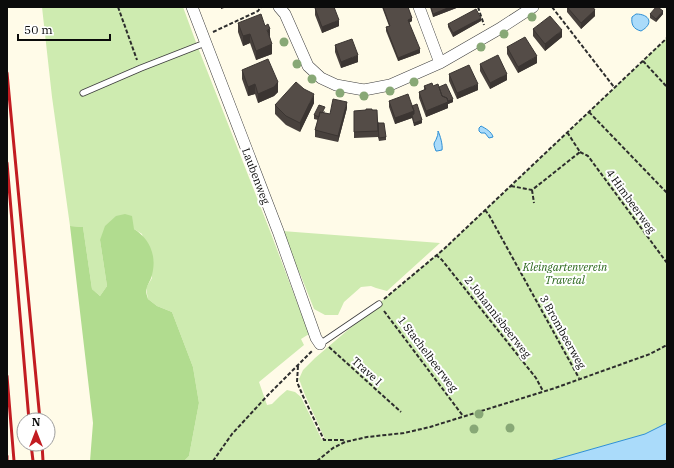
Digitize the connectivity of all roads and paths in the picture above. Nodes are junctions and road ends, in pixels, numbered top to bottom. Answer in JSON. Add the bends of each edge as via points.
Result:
{"nodes":[{"id":1,"x":118,"y":7,"type":"edge"},
{"id":2,"x":192,"y":7,"type":"edge"},
{"id":3,"x":261,"y":7,"type":"edge"},
{"id":4,"x":279,"y":7,"type":"edge"},
{"id":5,"x":419,"y":7,"type":"edge"},
{"id":6,"x":478,"y":7,"type":"edge"},
{"id":7,"x":533,"y":7,"type":"edge"},
{"id":8,"x":552,"y":7,"type":"edge"},
{"id":9,"x":489,"y":35,"type":"junction"},
{"id":10,"x":667,"y":38,"type":"edge"},
{"id":11,"x":204,"y":40,"type":"junction"},
{"id":12,"x":643,"y":61,"type":"junction"},
{"id":13,"x":440,"y":63,"type":"junction"},
{"id":14,"x":140,"y":68,"type":"junction"},
{"id":15,"x":615,"y":87,"type":"junction"},
{"id":16,"x":667,"y":87,"type":"edge"},
{"id":17,"x":83,"y":92,"type":"dead end"},
{"id":18,"x":589,"y":112,"type":"junction"},
{"id":19,"x":567,"y":132,"type":"junction"},
{"id":20,"x":580,"y":152,"type":"junction"},
{"id":21,"x":511,"y":186,"type":"junction"},
{"id":22,"x":532,"y":190,"type":"junction"},
{"id":23,"x":667,"y":193,"type":"edge"},
{"id":24,"x":534,"y":203,"type":"dead end"},
{"id":25,"x":485,"y":210,"type":"junction"},
{"id":26,"x":436,"y":255,"type":"junction"},
{"id":27,"x":667,"y":263,"type":"edge"},
{"id":28,"x":379,"y":304,"type":"junction"},
{"id":29,"x":320,"y":344,"type":"junction"},
{"id":30,"x":667,"y":345,"type":"edge"},
{"id":31,"x":298,"y":365,"type":"junction"},
{"id":32,"x":580,"y":379,"type":"junction"},
{"id":33,"x":543,"y":391,"type":"junction"},
{"id":34,"x":401,"y":412,"type":"dead end"},
{"id":35,"x":463,"y":416,"type":"junction"},
{"id":36,"x":344,"y":442,"type":"junction"},
{"id":37,"x":213,"y":461,"type":"edge"},
{"id":38,"x":317,"y":461,"type":"edge"}],
"edges":[{"from":1,"to":14,"type":"path"},
{"from":2,"to":11,"type":"street","name":"Laubenweg"},
{"from":3,"to":11,"type":"path"},
{"from":4,"to":13,"type":"street","via":[[285,14],[308,66],[321,78],[336,85],[364,90],[390,85]]},
{"from":5,"to":13,"type":"street"},
{"from":6,"to":9,"type":"path"},
{"from":7,"to":9,"type":"street"},
{"from":8,"to":15,"type":"path"},
{"from":9,"to":13,"type":"street"},
{"from":10,"to":12,"type":"path"},
{"from":11,"to":14,"type":"lane"},
{"from":11,"to":29,"type":"street","name":"Laubenweg"},
{"from":12,"to":15,"type":"path"},
{"from":12,"to":16,"type":"path"},
{"from":14,"to":17,"type":"lane"},
{"from":15,"to":18,"type":"path"},
{"from":18,"to":19,"type":"path"},
{"from":18,"to":23,"type":"path"},
{"from":19,"to":20,"type":"path","name":"4 Himbeerweg"},
{"from":19,"to":21,"type":"path"},
{"from":20,"to":22,"type":"path"},
{"from":20,"to":27,"type":"path","name":"4 Himbeerweg","via":[[588,156]]},
{"from":21,"to":22,"type":"path"},
{"from":21,"to":25,"type":"path"},
{"from":22,"to":24,"type":"path"},
{"from":25,"to":26,"type":"path"},
{"from":25,"to":32,"type":"path","name":"3 Brombeerweg"},
{"from":26,"to":28,"type":"path"},
{"from":26,"to":33,"type":"path","name":"2 Johannisbeerweg","via":[[536,378]]},
{"from":28,"to":29,"type":"lane"},
{"from":28,"to":35,"type":"path","name":"1 Stachelbeerweg"},
{"from":29,"to":31,"type":"path"},
{"from":29,"to":34,"type":"path","name":"Trave I","via":[[329,347]]},
{"from":30,"to":32,"type":"path","via":[[650,354]]},
{"from":31,"to":36,"type":"path","via":[[297,382],[324,440]]},
{"from":31,"to":37,"type":"path","via":[[232,434]]},
{"from":32,"to":33,"type":"path"},
{"from":33,"to":35,"type":"path"},
{"from":35,"to":36,"type":"path","via":[[404,433]]},
{"from":36,"to":38,"type":"path"}]}
